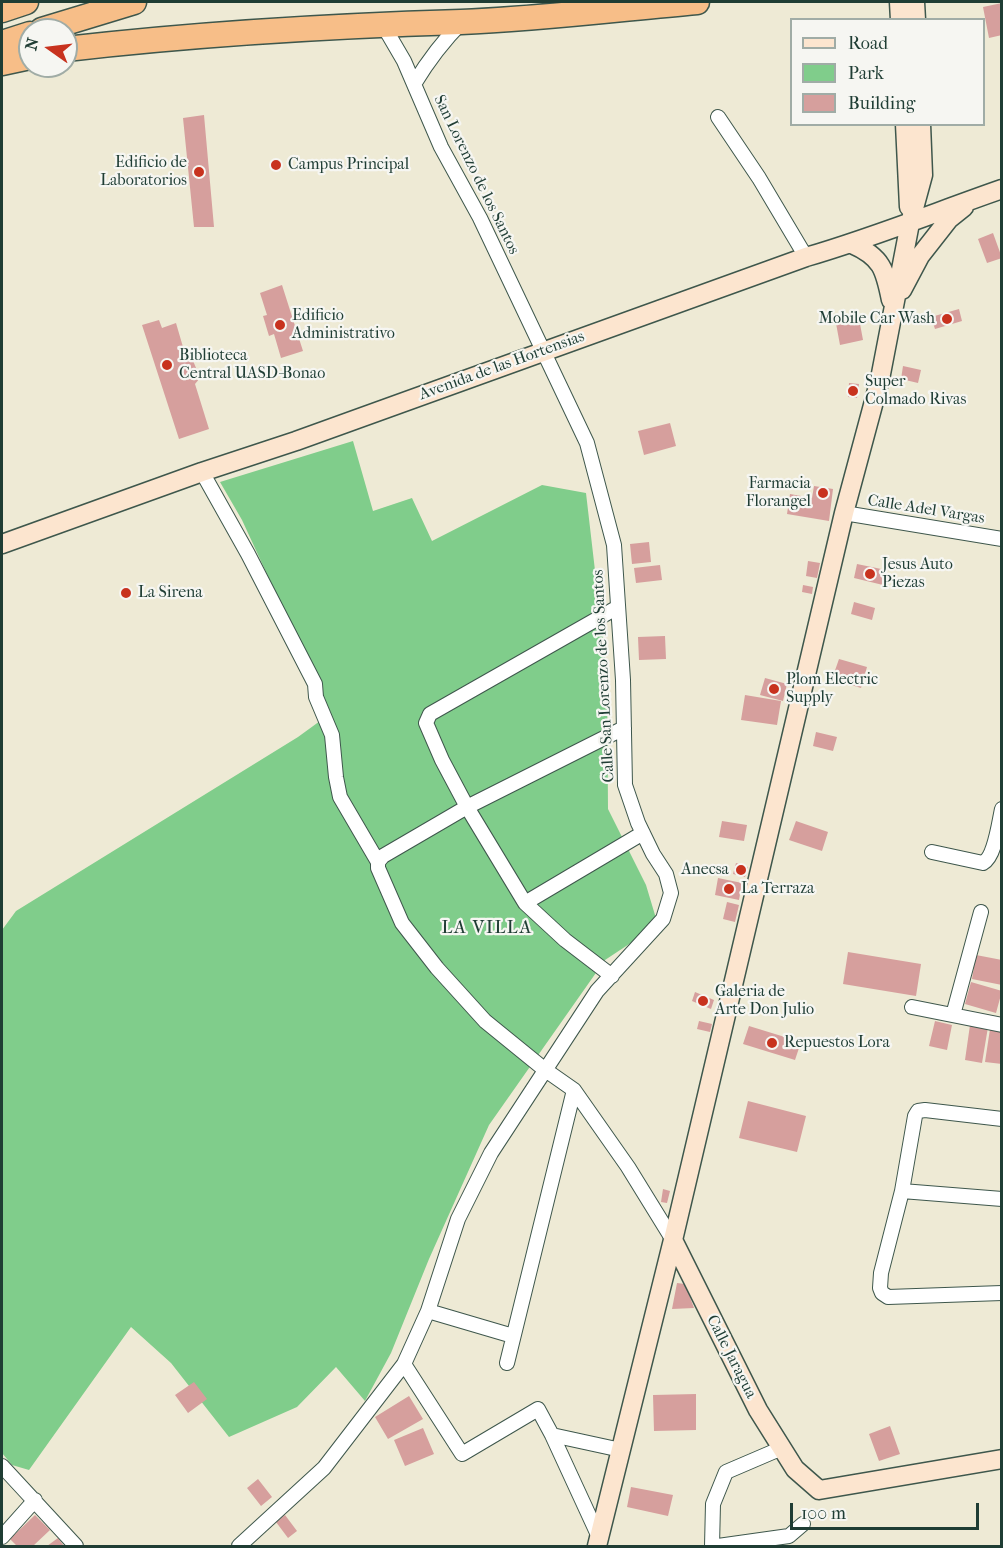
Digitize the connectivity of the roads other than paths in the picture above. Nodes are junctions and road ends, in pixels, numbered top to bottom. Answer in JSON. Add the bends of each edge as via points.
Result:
{"nodes":[{"id":1,"x":26,"y":2,"type":"edge"},
{"id":2,"x":134,"y":2,"type":"edge"},
{"id":3,"x":697,"y":2,"type":"edge"},
{"id":4,"x":899,"y":2,"type":"edge"},
{"id":5,"x":915,"y":2,"type":"edge"},
{"id":6,"x":2,"y":10,"type":"edge"},
{"id":7,"x":900,"y":18,"type":"edge"},
{"id":8,"x":916,"y":18,"type":"edge"},
{"id":9,"x":78,"y":19,"type":"edge"},
{"id":10,"x":462,"y":22,"type":"junction"},
{"id":11,"x":383,"y":25,"type":"junction"},
{"id":12,"x":18,"y":38,"type":"edge"},
{"id":13,"x":2,"y":43,"type":"edge"},
{"id":14,"x":78,"y":48,"type":"edge"},
{"id":15,"x":18,"y":60,"type":"edge"},
{"id":16,"x":2,"y":63,"type":"edge"},
{"id":17,"x":414,"y":84,"type":"junction"},
{"id":18,"x":718,"y":117,"type":"dead end"},
{"id":19,"x":905,"y":126,"type":"edge"},
{"id":20,"x":921,"y":126,"type":"edge"},
{"id":21,"x":1002,"y":189,"type":"edge"},
{"id":22,"x":976,"y":198,"type":"junction"},
{"id":23,"x":910,"y":224,"type":"junction"},
{"id":24,"x":852,"y":244,"type":"junction"},
{"id":25,"x":806,"y":257,"type":"junction"},
{"id":26,"x":893,"y":308,"type":"junction"},
{"id":27,"x":543,"y":352,"type":"junction"},
{"id":28,"x":202,"y":471,"type":"junction"},
{"id":29,"x":844,"y":513,"type":"junction"},
{"id":30,"x":1002,"y":539,"type":"edge"},
{"id":31,"x":2,"y":544,"type":"edge"},
{"id":32,"x":618,"y":607,"type":"junction"},
{"id":33,"x":624,"y":728,"type":"junction"},
{"id":34,"x":467,"y":807,"type":"junction"},
{"id":35,"x":1002,"y":809,"type":"edge"},
{"id":36,"x":643,"y":833,"type":"junction"},
{"id":37,"x":932,"y":852,"type":"dead end"},
{"id":38,"x":378,"y":862,"type":"junction"},
{"id":39,"x":525,"y":903,"type":"junction"},
{"id":40,"x":981,"y":912,"type":"dead end"},
{"id":41,"x":612,"y":976,"type":"junction"},
{"id":42,"x":912,"y":1007,"type":"dead end"},
{"id":43,"x":953,"y":1015,"type":"junction"},
{"id":44,"x":1002,"y":1025,"type":"edge"},
{"id":45,"x":544,"y":1069,"type":"junction"},
{"id":46,"x":574,"y":1090,"type":"junction"},
{"id":47,"x":1002,"y":1119,"type":"edge"},
{"id":48,"x":902,"y":1191,"type":"junction"},
{"id":49,"x":1002,"y":1199,"type":"edge"},
{"id":50,"x":673,"y":1240,"type":"junction"},
{"id":51,"x":1002,"y":1293,"type":"edge"},
{"id":52,"x":428,"y":1311,"type":"junction"},
{"id":53,"x":513,"y":1336,"type":"junction"},
{"id":54,"x":507,"y":1363,"type":"dead end"},
{"id":55,"x":404,"y":1364,"type":"junction"},
{"id":56,"x":552,"y":1434,"type":"junction"},
{"id":57,"x":782,"y":1448,"type":"junction"},
{"id":58,"x":621,"y":1450,"type":"junction"},
{"id":59,"x":1002,"y":1460,"type":"edge"},
{"id":60,"x":2,"y":1466,"type":"edge"},
{"id":61,"x":35,"y":1500,"type":"junction"},
{"id":62,"x":803,"y":1524,"type":"dead end"},
{"id":63,"x":2,"y":1537,"type":"edge"},
{"id":64,"x":598,"y":1542,"type":"edge"},
{"id":65,"x":76,"y":1546,"type":"edge"},
{"id":66,"x":239,"y":1546,"type":"edge"},
{"id":67,"x":712,"y":1546,"type":"edge"},
{"id":68,"x":718,"y":1546,"type":"edge"}],
"edges":[{"from":1,"to":6,"type":"highway"},
{"from":2,"to":9,"type":"highway"},
{"from":3,"to":10,"type":"highway"},
{"from":4,"to":7,"type":"main road"},
{"from":5,"to":8,"type":"main road"},
{"from":10,"to":11,"type":"highway"},
{"from":10,"to":17,"type":"street","name":"San Lorenzo de los Santos","via":[[433,54]]},
{"from":11,"to":14,"type":"highway"},
{"from":11,"to":17,"type":"street"},
{"from":12,"to":13,"type":"highway"},
{"from":15,"to":16,"type":"highway"},
{"from":17,"to":27,"type":"street","name":"San Lorenzo de los Santos"},
{"from":18,"to":25,"type":"street"},
{"from":19,"to":23,"type":"main road"},
{"from":20,"to":23,"type":"main road","via":[[923,174]]},
{"from":21,"to":22,"type":"main road","name":"Avenida de las Hortensias"},
{"from":22,"to":23,"type":"main road","name":"Avenida de las Hortensias"},
{"from":22,"to":26,"type":"main road","via":[[950,219],[920,256]]},
{"from":23,"to":24,"type":"main road","name":"Avenida de las Hortensias"},
{"from":23,"to":26,"type":"main road"},
{"from":24,"to":25,"type":"main road","name":"Avenida de las Hortensias"},
{"from":24,"to":26,"type":"main road","via":[[875,256],[885,270]]},
{"from":25,"to":27,"type":"main road","name":"Avenida de las Hortensias"},
{"from":26,"to":29,"type":"main road","via":[[880,379]]},
{"from":27,"to":28,"type":"main road","name":"Avenida de las Hortensias"},
{"from":27,"to":32,"type":"street","name":"Calle San Lorenzo de los Santos","via":[[587,442],[603,496],[614,545]]},
{"from":28,"to":31,"type":"main road","name":"Avenida de las Hortensias"},
{"from":28,"to":38,"type":"street","name":"Calle Jaragua","via":[[315,684],[316,697],[332,735],[340,797]]},
{"from":29,"to":30,"type":"street","name":"Calle Adel Vargas"},
{"from":29,"to":50,"type":"main road"},
{"from":32,"to":33,"type":"street","name":"Calle San Lorenzo de los Santos"},
{"from":32,"to":34,"type":"street","via":[[427,718],[426,728]]},
{"from":33,"to":34,"type":"street"},
{"from":33,"to":36,"type":"street","name":"Calle San Lorenzo de los Santos","via":[[625,784]]},
{"from":34,"to":38,"type":"street","via":[[382,856]]},
{"from":34,"to":39,"type":"street"},
{"from":35,"to":37,"type":"street","via":[[988,861]]},
{"from":36,"to":39,"type":"street"},
{"from":36,"to":41,"type":"street","name":"Calle San Lorenzo de los Santos","via":[[666,874],[671,893],[663,919]]},
{"from":38,"to":45,"type":"street","name":"Calle Jaragua","via":[[402,923],[437,968],[485,1021]]},
{"from":39,"to":41,"type":"street"},
{"from":40,"to":43,"type":"street"},
{"from":41,"to":45,"type":"street","name":"Calle San Lorenzo de los Santos","via":[[597,991]]},
{"from":42,"to":43,"type":"street"},
{"from":43,"to":44,"type":"street"},
{"from":45,"to":46,"type":"street","name":"Calle Jaragua"},
{"from":45,"to":52,"type":"street","name":"Calle San Lorenzo de los Santos","via":[[491,1153],[458,1220]]},
{"from":46,"to":50,"type":"street","name":"Calle Jaragua"},
{"from":46,"to":53,"type":"street"},
{"from":47,"to":48,"type":"street","via":[[918,1111]]},
{"from":48,"to":49,"type":"street"},
{"from":48,"to":51,"type":"street","via":[[881,1273],[882,1293],[888,1297]]},
{"from":50,"to":57,"type":"main road","name":"Calle Jaragua","via":[[758,1410]]},
{"from":50,"to":58,"type":"main road"},
{"from":52,"to":53,"type":"street"},
{"from":52,"to":55,"type":"street","name":"Calle San Lorenzo de los Santos"},
{"from":53,"to":54,"type":"street"},
{"from":55,"to":56,"type":"street","via":[[462,1454],[538,1409]]},
{"from":55,"to":66,"type":"street","name":"Calle San Lorenzo de los Santos","via":[[324,1467]]},
{"from":56,"to":58,"type":"street"},
{"from":56,"to":64,"type":"street"},
{"from":57,"to":59,"type":"main road","name":"Calle Jaragua","via":[[795,1469],[819,1490]]},
{"from":57,"to":67,"type":"street","via":[[726,1472],[713,1504]]},
{"from":58,"to":64,"type":"main road"},
{"from":60,"to":61,"type":"street"},
{"from":61,"to":63,"type":"street"},
{"from":61,"to":65,"type":"street"},
{"from":62,"to":68,"type":"street","via":[[789,1536]]}]}
